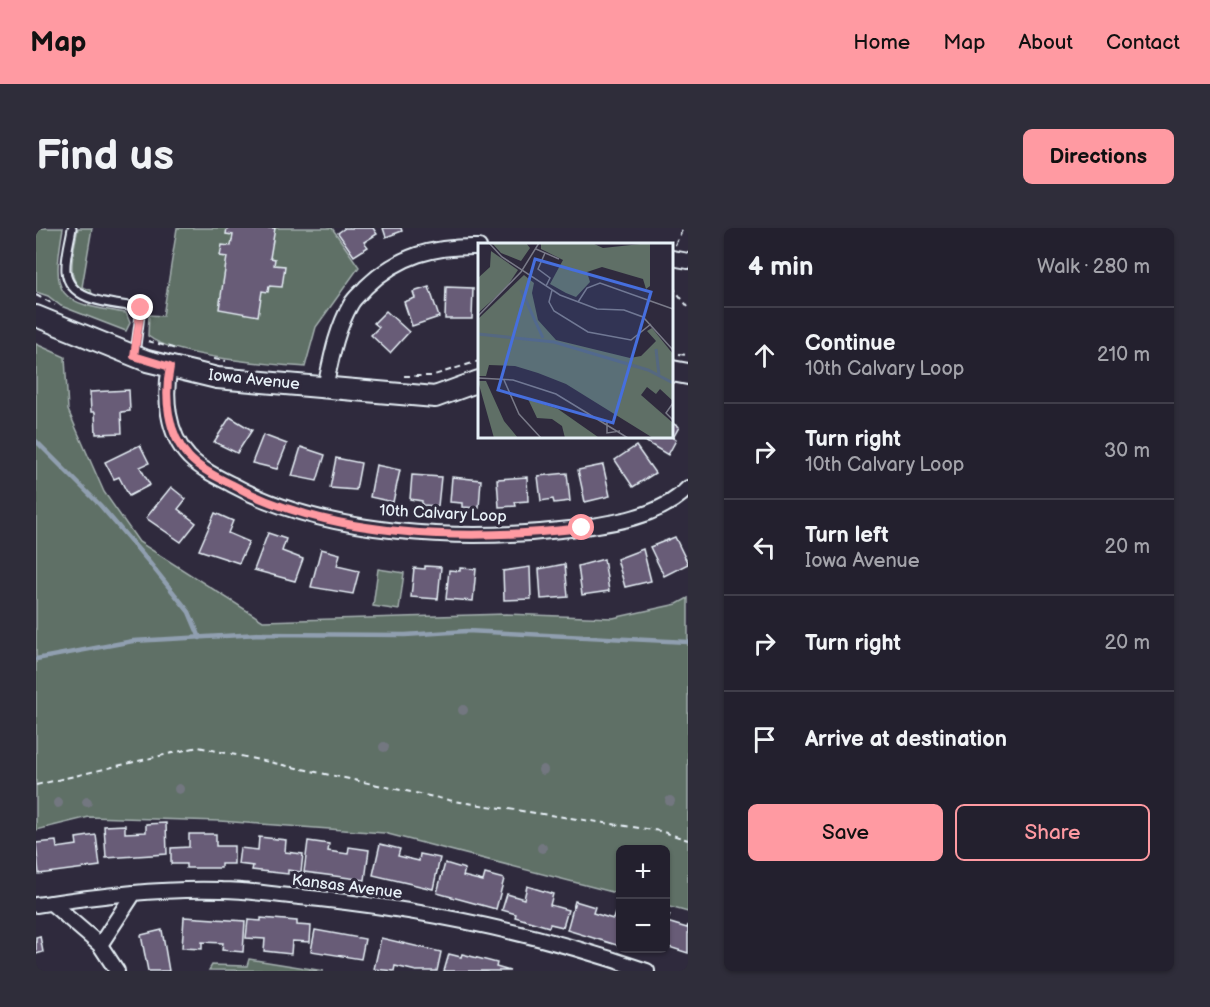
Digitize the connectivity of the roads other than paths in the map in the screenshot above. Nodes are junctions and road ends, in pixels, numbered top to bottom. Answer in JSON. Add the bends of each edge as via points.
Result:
{"nodes":[{"id":1,"x":72,"y":228,"type":"edge"},
{"id":2,"x":478,"y":247,"type":"edge"},
{"id":3,"x":673,"y":258,"type":"edge"},
{"id":4,"x":688,"y":261,"type":"edge"},
{"id":5,"x":36,"y":316,"type":"edge"},
{"id":6,"x":141,"y":349,"type":"junction"},
{"id":7,"x":170,"y":367,"type":"junction"},
{"id":8,"x":673,"y":371,"type":"edge"},
{"id":9,"x":688,"y":374,"type":"edge"},
{"id":10,"x":478,"y":382,"type":"edge"},
{"id":11,"x":325,"y":388,"type":"junction"},
{"id":12,"x":688,"y":488,"type":"edge"},
{"id":13,"x":134,"y":892,"type":"junction"},
{"id":14,"x":51,"y":903,"type":"junction"},
{"id":15,"x":36,"y":905,"type":"edge"},
{"id":16,"x":100,"y":945,"type":"junction"},
{"id":17,"x":117,"y":971,"type":"edge"},
{"id":18,"x":647,"y":971,"type":"edge"}],
"edges":[{"from":1,"to":6,"type":"lane","via":[[66,269],[72,286],[89,298],[141,308]]},
{"from":2,"to":11,"type":"street","via":[[456,246],[410,256],[379,274],[351,303],[335,341]]},
{"from":3,"to":4,"type":"street"},
{"from":5,"to":6,"type":"street","name":"Iowa Avenue"},
{"from":6,"to":7,"type":"street","name":"Iowa Avenue"},
{"from":7,"to":11,"type":"street","name":"Iowa Avenue","via":[[217,378]]},
{"from":7,"to":12,"type":"street","name":"10th Calvary Loop","via":[[166,401],[174,432],[188,456],[211,474],[247,493],[291,509],[367,526],[422,533],[534,533],[616,523],[657,509]]},
{"from":8,"to":9,"type":"street"},
{"from":10,"to":11,"type":"street","name":"Iowa Avenue","via":[[435,397]]},
{"from":13,"to":14,"type":"street","name":"Kansas Avenue"},
{"from":13,"to":16,"type":"street"},
{"from":13,"to":18,"type":"street","name":"Kansas Avenue","via":[[222,890],[346,901],[474,923],[601,955]]},
{"from":14,"to":15,"type":"street","name":"Kansas Avenue"},
{"from":14,"to":16,"type":"street"},
{"from":16,"to":17,"type":"street"}]}
